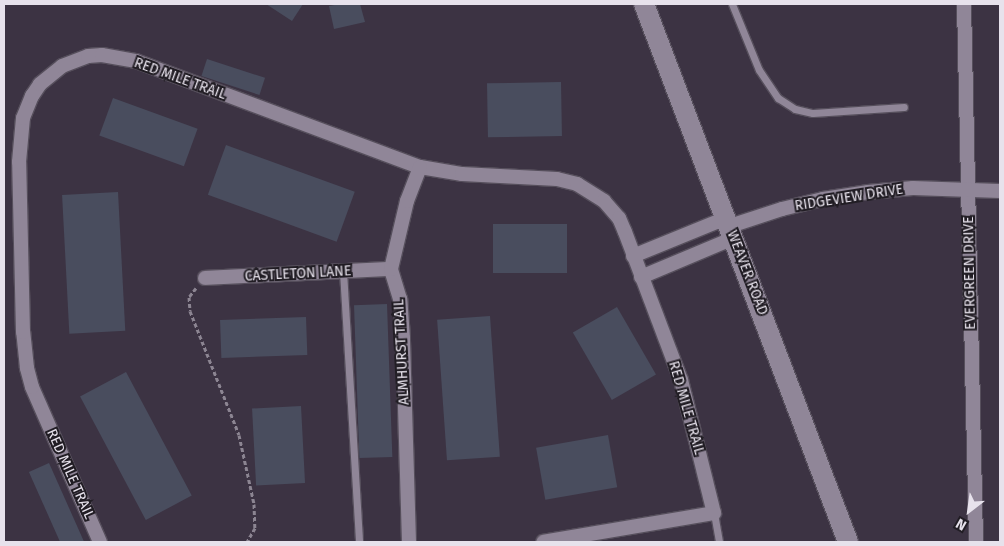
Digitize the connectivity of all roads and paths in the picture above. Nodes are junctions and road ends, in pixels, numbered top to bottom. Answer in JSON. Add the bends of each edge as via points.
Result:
{"nodes":[{"id":1,"x":644,"y":4,"type":"edge"},
{"id":2,"x":732,"y":4,"type":"edge"},
{"id":3,"x":964,"y":4,"type":"edge"},
{"id":4,"x":904,"y":107,"type":"dead end"},
{"id":5,"x":420,"y":167,"type":"junction"},
{"id":6,"x":968,"y":189,"type":"junction"},
{"id":7,"x":1000,"y":191,"type":"edge"},
{"id":8,"x":730,"y":227,"type":"junction"},
{"id":9,"x":633,"y":256,"type":"junction"},
{"id":10,"x":391,"y":269,"type":"junction"},
{"id":11,"x":343,"y":271,"type":"junction"},
{"id":12,"x":641,"y":277,"type":"junction"},
{"id":13,"x":205,"y":278,"type":"joint"},
{"id":14,"x":714,"y":513,"type":"junction"},
{"id":15,"x":566,"y":541,"type":"edge"},
{"id":16,"x":100,"y":542,"type":"edge"},
{"id":17,"x":247,"y":542,"type":"edge"},
{"id":18,"x":359,"y":542,"type":"edge"},
{"id":19,"x":409,"y":542,"type":"edge"},
{"id":20,"x":543,"y":542,"type":"edge"},
{"id":21,"x":719,"y":542,"type":"edge"},
{"id":22,"x":848,"y":542,"type":"edge"},
{"id":23,"x":976,"y":542,"type":"edge"}],
"edges":[{"from":1,"to":8,"type":"main road","name":"WEAVER ROAD"},
{"from":2,"to":4,"type":"lane","via":[[759,70],[778,98],[795,109],[813,113]]},
{"from":3,"to":6,"type":"street","name":"EVERGREEN DRIVE"},
{"from":5,"to":9,"type":"street","name":"RED MILE TRAIL","via":[[462,174],[557,179],[577,184],[604,201],[619,218]]},
{"from":5,"to":10,"type":"street","via":[[407,201]]},
{"from":5,"to":16,"type":"street","name":"RED MILE TRAIL","via":[[136,61],[88,56],[62,66],[40,84],[23,118],[19,162],[23,332],[32,387]]},
{"from":6,"to":7,"type":"street","name":"RIDGEVIEW DRIVE"},
{"from":6,"to":8,"type":"street","name":"RIDGEVIEW DRIVE","via":[[913,188],[823,199]]},
{"from":6,"to":23,"type":"street","name":"EVERGREEN DRIVE"},
{"from":8,"to":9,"type":"street"},
{"from":8,"to":12,"type":"street"},
{"from":8,"to":22,"type":"main road","name":"WEAVER ROAD"},
{"from":9,"to":12,"type":"street","name":"RED MILE TRAIL"},
{"from":10,"to":11,"type":"street","name":"CASTLETON LANE"},
{"from":10,"to":19,"type":"street","name":"ALMHURST TRAIL","via":[[400,298],[403,338]]},
{"from":11,"to":13,"type":"street","name":"CASTLETON LANE"},
{"from":11,"to":18,"type":"lane"},
{"from":12,"to":14,"type":"street","name":"RED MILE TRAIL","via":[[681,380]]},
{"from":13,"to":17,"type":"path","via":[[189,298],[190,310],[239,435],[254,504],[255,528]]},
{"from":14,"to":15,"type":"street"},
{"from":14,"to":21,"type":"lane"},
{"from":15,"to":20,"type":"street"}]}
